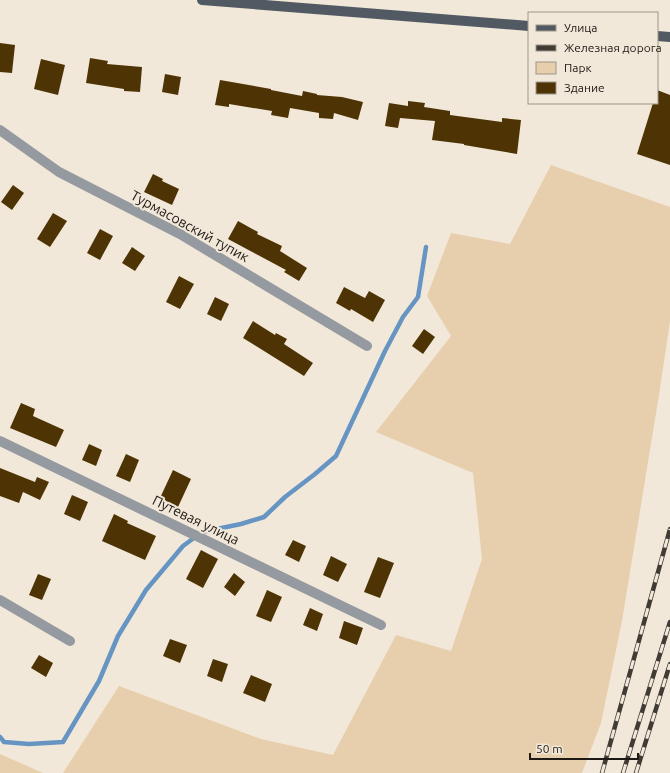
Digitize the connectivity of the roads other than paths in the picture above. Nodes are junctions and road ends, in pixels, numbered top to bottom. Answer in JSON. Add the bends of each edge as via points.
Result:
{"nodes":[{"id":1,"x":202,"y":0,"type":"edge"},
{"id":2,"x":528,"y":26,"type":"edge"},
{"id":3,"x":658,"y":36,"type":"edge"},
{"id":4,"x":670,"y":37,"type":"edge"},
{"id":5,"x":0,"y":130,"type":"edge"},
{"id":6,"x":367,"y":346,"type":"dead end"},
{"id":7,"x":0,"y":441,"type":"edge"},
{"id":8,"x":0,"y":600,"type":"edge"},
{"id":9,"x":381,"y":625,"type":"dead end"},
{"id":10,"x":70,"y":641,"type":"dead end"}],
"edges":[{"from":1,"to":2,"type":"main road"},
{"from":3,"to":4,"type":"main road"},
{"from":5,"to":6,"type":"street","name":"Турмасовский тупик","via":[[59,172],[180,234]]},
{"from":7,"to":9,"type":"street","name":"Путевая улица"},
{"from":8,"to":10,"type":"street"}]}
